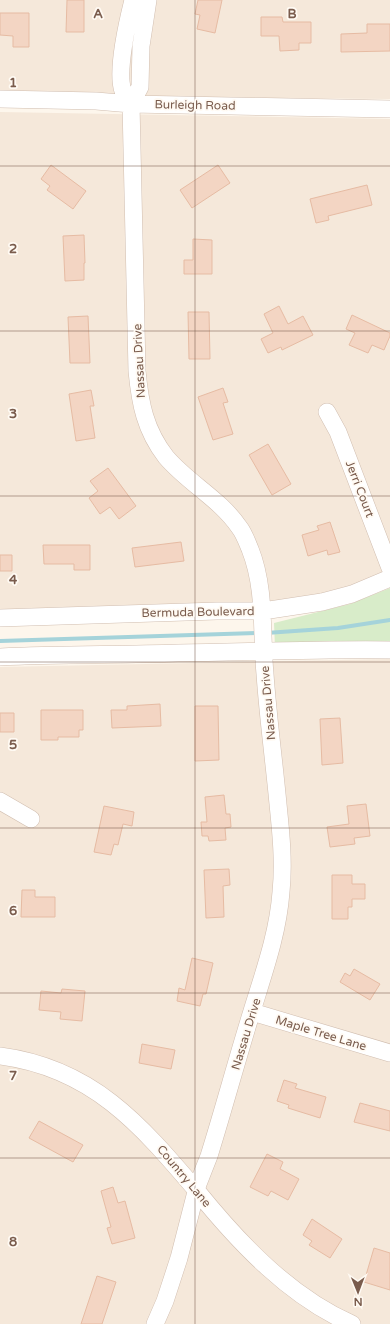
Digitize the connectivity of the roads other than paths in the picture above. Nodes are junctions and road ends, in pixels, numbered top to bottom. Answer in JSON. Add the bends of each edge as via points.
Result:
{"nodes":[{"id":1,"x":133,"y":0,"type":"edge"},
{"id":2,"x":148,"y":0,"type":"edge"},
{"id":3,"x":0,"y":99,"type":"edge"},
{"id":4,"x":131,"y":104,"type":"junction"},
{"id":5,"x":390,"y":109,"type":"edge"},
{"id":6,"x":327,"y":412,"type":"dead end"},
{"id":7,"x":390,"y":568,"type":"edge"},
{"id":8,"x":390,"y":578,"type":"edge"},
{"id":9,"x":0,"y":618,"type":"edge"},
{"id":10,"x":263,"y":619,"type":"junction"},
{"id":11,"x":264,"y":647,"type":"junction"},
{"id":12,"x":390,"y":650,"type":"edge"},
{"id":13,"x":0,"y":657,"type":"edge"},
{"id":14,"x":0,"y":801,"type":"edge"},
{"id":15,"x":31,"y":819,"type":"dead end"},
{"id":16,"x":252,"y":1012,"type":"junction"},
{"id":17,"x":390,"y":1053,"type":"edge"},
{"id":18,"x":0,"y":1056,"type":"edge"},
{"id":19,"x":196,"y":1191,"type":"junction"},
{"id":20,"x":155,"y":1324,"type":"edge"},
{"id":21,"x":352,"y":1324,"type":"edge"}],
"edges":[{"from":1,"to":4,"type":"street","name":"Nassau Drive","via":[[121,75],[122,91]]},
{"from":2,"to":4,"type":"street","name":"Nassau Drive","via":[[141,46],[140,87]]},
{"from":3,"to":4,"type":"street","name":"Burleigh Road"},
{"from":4,"to":5,"type":"street","name":"Burleigh Road"},
{"from":4,"to":10,"type":"street","name":"Nassau Drive","via":[[137,370],[143,413],[154,438],[167,457],[240,527],[258,575]]},
{"from":6,"to":7,"type":"street","name":"Jerri Court","via":[[338,432]]},
{"from":8,"to":10,"type":"street","name":"Bermuda Boulevard","via":[[352,594]]},
{"from":9,"to":10,"type":"street","name":"Bermuda Boulevard","via":[[217,611]]},
{"from":10,"to":11,"type":"street","name":"Nassau Drive"},
{"from":11,"to":12,"type":"street"},
{"from":11,"to":13,"type":"street","via":[[151,654]]},
{"from":11,"to":16,"type":"street","name":"Nassau Drive","via":[[281,838],[282,891],[274,934]]},
{"from":14,"to":15,"type":"street"},
{"from":16,"to":17,"type":"street","name":"Maple Tree Lane"},
{"from":16,"to":19,"type":"street","name":"Nassau Drive"},
{"from":18,"to":19,"type":"street","name":"Country Lane","via":[[53,1068],[108,1099],[148,1135]]},
{"from":19,"to":20,"type":"street","name":"Nassau Drive","via":[[179,1258]]},
{"from":19,"to":21,"type":"street","name":"Country Lane","via":[[274,1274],[312,1303]]}]}
